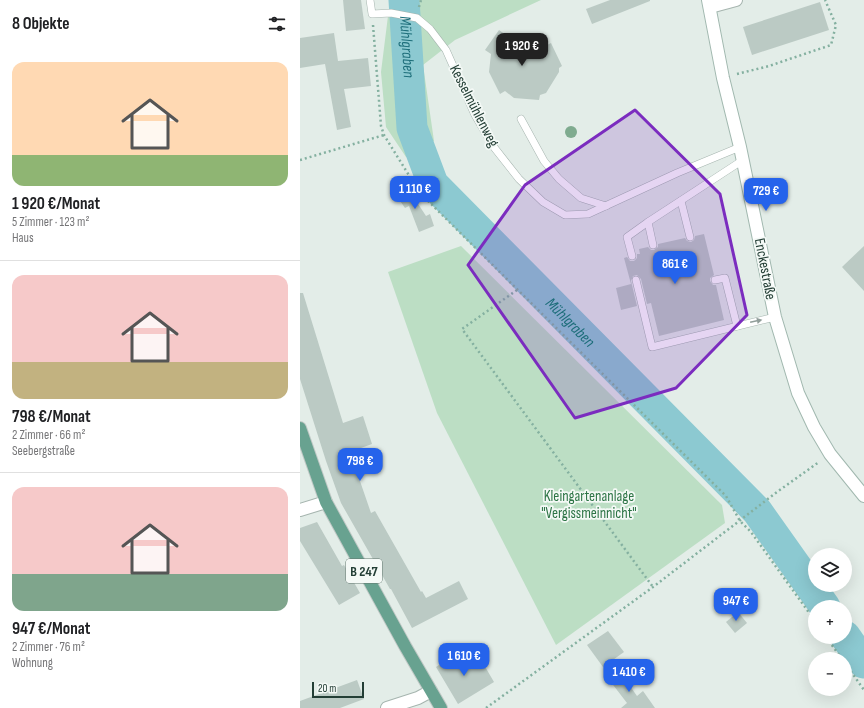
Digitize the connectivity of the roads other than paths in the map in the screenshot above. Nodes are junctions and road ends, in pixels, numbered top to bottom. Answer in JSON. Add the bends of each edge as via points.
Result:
{"nodes":[{"id":1,"x":370,"y":0,"type":"edge"},
{"id":2,"x":736,"y":0,"type":"edge"},
{"id":3,"x":709,"y":4,"type":"edge"},
{"id":4,"x":521,"y":119,"type":"dead end"},
{"id":5,"x":740,"y":147,"type":"junction"},
{"id":6,"x":743,"y":160,"type":"junction"},
{"id":7,"x":681,"y":201,"type":"junction"},
{"id":8,"x":606,"y":206,"type":"junction"},
{"id":9,"x":648,"y":222,"type":"junction"},
{"id":10,"x":690,"y":237,"type":"dead end"},
{"id":11,"x":653,"y":245,"type":"dead end"},
{"id":12,"x":632,"y":256,"type":"dead end"},
{"id":13,"x":636,"y":280,"type":"dead end"},
{"id":14,"x":715,"y":280,"type":"dead end"},
{"id":15,"x":775,"y":317,"type":"junction"},
{"id":16,"x":737,"y":326,"type":"junction"},
{"id":17,"x":300,"y":428,"type":"edge"},
{"id":18,"x":864,"y":496,"type":"edge"},
{"id":19,"x":326,"y":502,"type":"junction"},
{"id":20,"x":300,"y":510,"type":"edge"},
{"id":21,"x":431,"y":692,"type":"junction"},
{"id":22,"x":388,"y":708,"type":"edge"},
{"id":23,"x":441,"y":708,"type":"edge"}],
"edges":[{"from":1,"to":8,"type":"lane","name":"Kesselmühlenweg","via":[[372,14],[391,13],[417,18],[430,29],[446,50],[475,115],[493,146],[519,179],[543,202],[565,215],[588,214]]},
{"from":2,"to":3,"type":"main road"},
{"from":3,"to":5,"type":"main road","name":"Enckestraße"},
{"from":4,"to":8,"type":"lane","via":[[544,161],[559,179],[581,198]]},
{"from":5,"to":6,"type":"main road","name":"Enckestraße"},
{"from":5,"to":8,"type":"lane","name":"Kesselmühlenweg"},
{"from":6,"to":7,"type":"lane"},
{"from":6,"to":15,"type":"main road","name":"Enckestraße"},
{"from":7,"to":9,"type":"lane"},
{"from":7,"to":10,"type":"lane"},
{"from":9,"to":11,"type":"lane"},
{"from":9,"to":12,"type":"lane","via":[[627,237]]},
{"from":13,"to":16,"type":"lane","via":[[652,347]]},
{"from":14,"to":16,"type":"lane","via":[[725,278]]},
{"from":16,"to":15,"type":"lane","one_way":true},
{"from":15,"to":18,"type":"main road","name":"Enckestraße","via":[[804,406],[830,454]]},
{"from":17,"to":19,"type":"main road","number":"B 247"},
{"from":19,"to":20,"type":"main road"},
{"from":19,"to":21,"type":"main road","number":"B 247"},
{"from":21,"to":22,"type":"main road"},
{"from":21,"to":23,"type":"main road","number":"B 247"}]}
